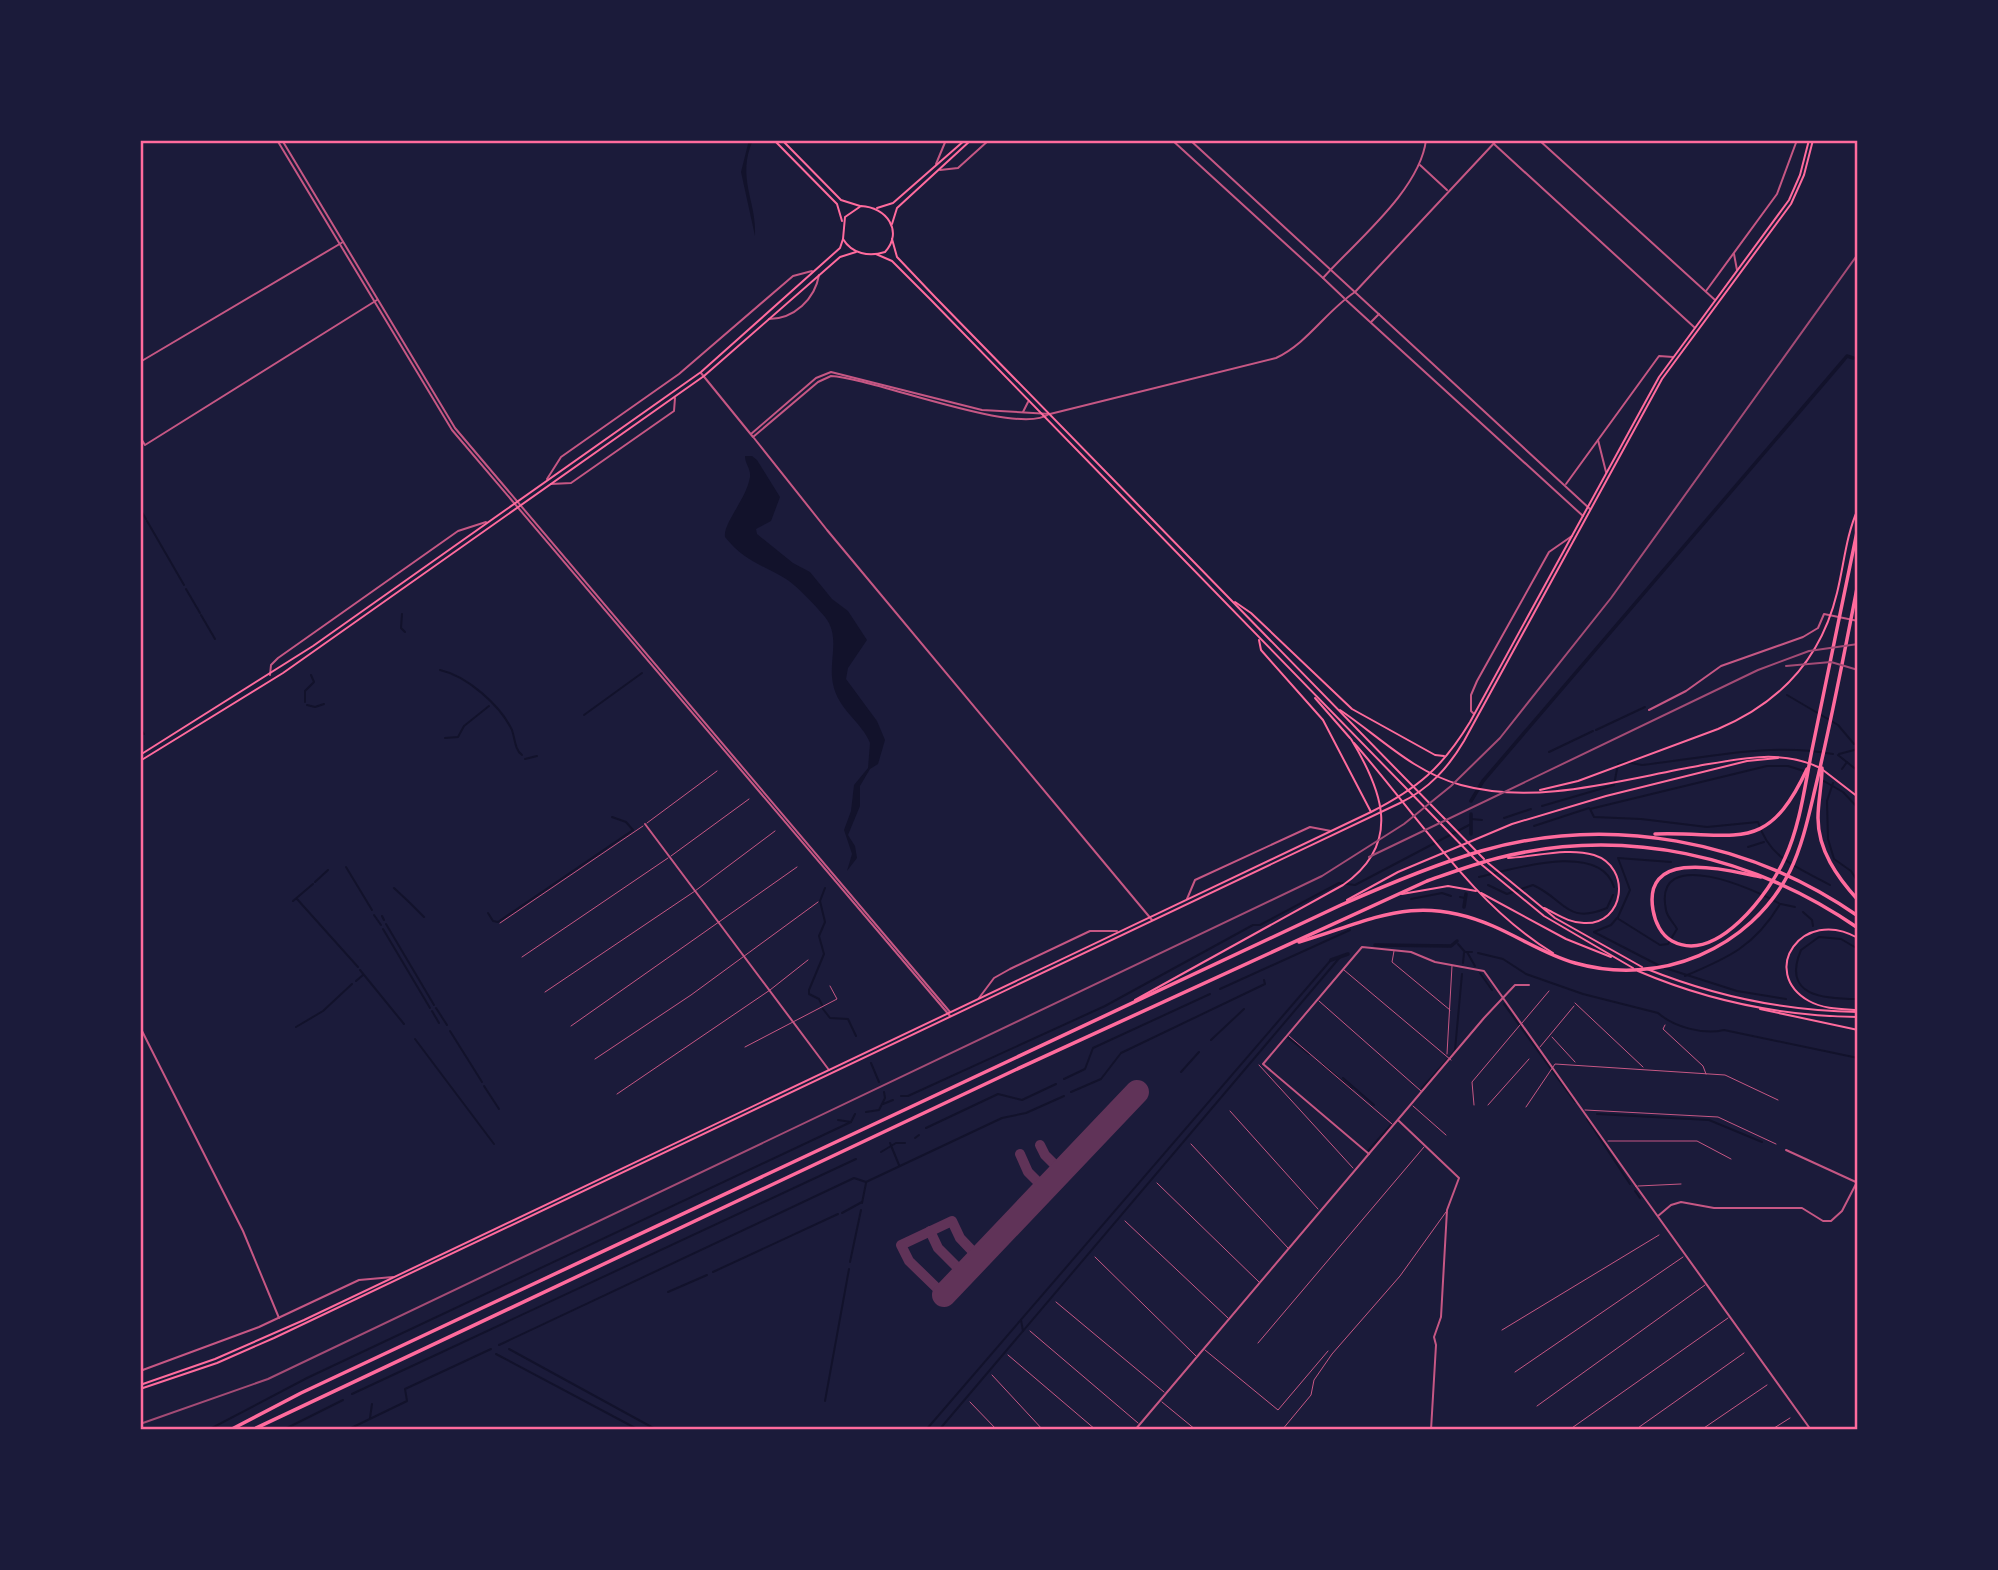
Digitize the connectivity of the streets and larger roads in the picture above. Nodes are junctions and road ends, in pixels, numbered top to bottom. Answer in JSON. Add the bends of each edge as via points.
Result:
{"nodes":[{"id":1,"x":277,"y":140,"type":"edge"},
{"id":2,"x":282,"y":140,"type":"edge"},
{"id":3,"x":774,"y":140,"type":"edge"},
{"id":4,"x":782,"y":140,"type":"edge"},
{"id":5,"x":946,"y":140,"type":"edge"},
{"id":6,"x":965,"y":140,"type":"edge"},
{"id":7,"x":971,"y":140,"type":"edge"},
{"id":8,"x":989,"y":140,"type":"edge"},
{"id":9,"x":1172,"y":140,"type":"edge"},
{"id":10,"x":1190,"y":140,"type":"edge"},
{"id":11,"x":1426,"y":140,"type":"edge"},
{"id":12,"x":1497,"y":140,"type":"edge"},
{"id":13,"x":1539,"y":140,"type":"edge"},
{"id":14,"x":1797,"y":140,"type":"edge"},
{"id":15,"x":1811,"y":140,"type":"edge"},
{"id":16,"x":1494,"y":144,"type":"junction"},
{"id":17,"x":1420,"y":165,"type":"junction"},
{"id":18,"x":936,"y":166,"type":"junction"},
{"id":19,"x":940,"y":170,"type":"junction"},
{"id":20,"x":1448,"y":191,"type":"junction"},
{"id":21,"x":861,"y":206,"type":"junction"},
{"id":22,"x":876,"y":208,"type":"junction"},
{"id":23,"x":843,"y":222,"type":"junction"},
{"id":24,"x":892,"y":225,"type":"junction"},
{"id":25,"x":844,"y":239,"type":"junction"},
{"id":26,"x":892,"y":239,"type":"junction"},
{"id":27,"x":341,"y":243,"type":"junction"},
{"id":28,"x":856,"y":252,"type":"junction"},
{"id":29,"x":1734,"y":253,"type":"junction"},
{"id":30,"x":876,"y":254,"type":"junction"},
{"id":31,"x":1331,"y":269,"type":"junction"},
{"id":32,"x":814,"y":271,"type":"junction"},
{"id":33,"x":1737,"y":271,"type":"junction"},
{"id":34,"x":819,"y":275,"type":"junction"},
{"id":35,"x":1323,"y":278,"type":"junction"},
{"id":36,"x":1355,"y":292,"type":"junction"},
{"id":37,"x":1705,"y":292,"type":"junction"},
{"id":38,"x":1345,"y":299,"type":"junction"},
{"id":39,"x":375,"y":301,"type":"junction"},
{"id":40,"x":1717,"y":302,"type":"junction"},
{"id":41,"x":1380,"y":314,"type":"junction"},
{"id":42,"x":768,"y":319,"type":"junction"},
{"id":43,"x":1371,"y":323,"type":"junction"},
{"id":44,"x":1696,"y":328,"type":"junction"},
{"id":45,"x":1673,"y":357,"type":"junction"},
{"id":46,"x":140,"y":362,"type":"edge"},
{"id":47,"x":701,"y":372,"type":"junction"},
{"id":48,"x":704,"y":376,"type":"junction"},
{"id":49,"x":675,"y":396,"type":"junction"},
{"id":50,"x":1028,"y":401,"type":"junction"},
{"id":51,"x":1020,"y":413,"type":"junction"},
{"id":52,"x":1041,"y":414,"type":"junction"},
{"id":53,"x":1050,"y":414,"type":"junction"},
{"id":54,"x":1045,"y":418,"type":"junction"},
{"id":55,"x":751,"y":434,"type":"junction"},
{"id":56,"x":140,"y":437,"type":"edge"},
{"id":57,"x":754,"y":437,"type":"junction"},
{"id":58,"x":1598,"y":439,"type":"junction"},
{"id":59,"x":1606,"y":474,"type":"junction"},
{"id":60,"x":547,"y":480,"type":"junction"},
{"id":61,"x":550,"y":484,"type":"junction"},
{"id":62,"x":1565,"y":484,"type":"junction"},
{"id":63,"x":514,"y":502,"type":"junction"},
{"id":64,"x":518,"y":507,"type":"junction"},
{"id":65,"x":1590,"y":508,"type":"junction"},
{"id":66,"x":1858,"y":509,"type":"edge"},
{"id":67,"x":1585,"y":517,"type":"junction"},
{"id":68,"x":487,"y":522,"type":"junction"},
{"id":69,"x":1858,"y":527,"type":"edge"},
{"id":70,"x":1573,"y":536,"type":"junction"},
{"id":71,"x":1858,"y":583,"type":"edge"},
{"id":72,"x":1234,"y":602,"type":"junction"},
{"id":73,"x":1858,"y":621,"type":"edge"},
{"id":74,"x":1858,"y":635,"type":"edge"},
{"id":75,"x":1258,"y":639,"type":"junction"},
{"id":76,"x":270,"y":675,"type":"junction"},
{"id":77,"x":1313,"y":694,"type":"junction"},
{"id":78,"x":1858,"y":694,"type":"edge"},
{"id":79,"x":1337,"y":708,"type":"junction"},
{"id":80,"x":1649,"y":710,"type":"dead end"},
{"id":81,"x":1476,"y":715,"type":"junction"},
{"id":82,"x":1351,"y":739,"type":"junction"},
{"id":83,"x":140,"y":755,"type":"edge"},
{"id":84,"x":1447,"y":757,"type":"junction"},
{"id":85,"x":1783,"y":758,"type":"junction"},
{"id":86,"x":140,"y":761,"type":"edge"},
{"id":87,"x":1821,"y":762,"type":"junction"},
{"id":88,"x":1809,"y":764,"type":"junction"},
{"id":89,"x":1528,"y":792,"type":"junction"},
{"id":90,"x":1858,"y":797,"type":"edge"},
{"id":91,"x":1371,"y":814,"type":"junction"},
{"id":92,"x":645,"y":824,"type":"road end"},
{"id":93,"x":1331,"y":831,"type":"junction"},
{"id":94,"x":1645,"y":835,"type":"junction"},
{"id":95,"x":1497,"y":858,"type":"junction"},
{"id":96,"x":1770,"y":878,"type":"junction"},
{"id":97,"x":1400,"y":895,"type":"junction"},
{"id":98,"x":1187,"y":898,"type":"junction"},
{"id":99,"x":1858,"y":900,"type":"edge"},
{"id":100,"x":1341,"y":905,"type":"junction"},
{"id":101,"x":1540,"y":906,"type":"junction"},
{"id":102,"x":1150,"y":915,"type":"junction"},
{"id":103,"x":1858,"y":916,"type":"edge"},
{"id":104,"x":1152,"y":920,"type":"junction"},
{"id":105,"x":1858,"y":928,"type":"edge"},
{"id":106,"x":1117,"y":931,"type":"junction"},
{"id":107,"x":1858,"y":938,"type":"edge"},
{"id":108,"x":1284,"y":947,"type":"junction"},
{"id":109,"x":1563,"y":959,"type":"junction"},
{"id":110,"x":1621,"y":962,"type":"junction"},
{"id":111,"x":1529,"y":985,"type":"dead end"},
{"id":112,"x":1503,"y":997,"type":"junction"},
{"id":113,"x":979,"y":998,"type":"junction"},
{"id":114,"x":1755,"y":1007,"type":"junction"},
{"id":115,"x":1120,"y":1010,"type":"junction"},
{"id":116,"x":1858,"y":1011,"type":"edge"},
{"id":117,"x":950,"y":1012,"type":"junction"},
{"id":118,"x":946,"y":1013,"type":"junction"},
{"id":119,"x":950,"y":1016,"type":"junction"},
{"id":120,"x":1858,"y":1017,"type":"edge"},
{"id":121,"x":140,"y":1027,"type":"edge"},
{"id":122,"x":1858,"y":1030,"type":"edge"},
{"id":123,"x":829,"y":1070,"type":"junction"},
{"id":124,"x":1398,"y":1120,"type":"junction"},
{"id":125,"x":1786,"y":1150,"type":"dead end"},
{"id":126,"x":1369,"y":1154,"type":"junction"},
{"id":127,"x":1857,"y":1182,"type":"edge"},
{"id":128,"x":1658,"y":1217,"type":"junction"},
{"id":129,"x":394,"y":1277,"type":"junction"},
{"id":130,"x":279,"y":1318,"type":"junction"},
{"id":131,"x":140,"y":1371,"type":"edge"},
{"id":132,"x":140,"y":1387,"type":"edge"},
{"id":133,"x":230,"y":1430,"type":"edge"},
{"id":134,"x":252,"y":1430,"type":"edge"},
{"id":135,"x":1135,"y":1430,"type":"edge"},
{"id":136,"x":1431,"y":1430,"type":"edge"},
{"id":137,"x":1811,"y":1430,"type":"edge"}],
"edges":[{"from":1,"to":27,"type":"street"},
{"from":2,"to":27,"type":"street"},
{"from":3,"to":23,"type":"main road","via":[[837,204]]},
{"from":4,"to":21,"type":"main road","via":[[841,200]]},
{"from":5,"to":18,"type":"street"},
{"from":6,"to":18,"type":"main road"},
{"from":7,"to":19,"type":"main road"},
{"from":8,"to":19,"type":"street","via":[[958,168]]},
{"from":9,"to":35,"type":"street"},
{"from":10,"to":31,"type":"street"},
{"from":11,"to":17,"type":"street"},
{"from":12,"to":16,"type":"street"},
{"from":13,"to":37,"type":"street"},
{"from":14,"to":29,"type":"street","via":[[1777,194]]},
{"from":15,"to":33,"type":"main road","via":[[1792,195]]},
{"from":15,"to":40,"type":"main road","via":[[1804,175],[1791,204]]},
{"from":16,"to":20,"type":"street"},
{"from":16,"to":44,"type":"street"},
{"from":17,"to":20,"type":"street"},
{"from":17,"to":31,"type":"street"},
{"from":18,"to":22,"type":"main road","via":[[893,203]]},
{"from":19,"to":24,"type":"main road","via":[[897,208]]},
{"from":20,"to":36,"type":"street"},
{"from":21,"to":22,"type":"main road"},
{"from":21,"to":23,"type":"main road","via":[[851,210]]},
{"from":22,"to":24,"type":"main road"},
{"from":23,"to":25,"type":"main road"},
{"from":24,"to":26,"type":"main road"},
{"from":25,"to":28,"type":"main road"},
{"from":25,"to":32,"type":"main road"},
{"from":26,"to":30,"type":"main road","via":[[887,250]]},
{"from":26,"to":53,"type":"main road","via":[[897,257]]},
{"from":27,"to":39,"type":"street"},
{"from":27,"to":46,"type":"street"},
{"from":28,"to":30,"type":"main road"},
{"from":28,"to":34,"type":"main road","via":[[840,257]]},
{"from":29,"to":33,"type":"street"},
{"from":29,"to":37,"type":"street"},
{"from":30,"to":50,"type":"main road","via":[[892,261]]},
{"from":31,"to":35,"type":"street"},
{"from":31,"to":36,"type":"street"},
{"from":32,"to":47,"type":"main road"},
{"from":32,"to":60,"type":"street","via":[[793,276],[678,374],[561,457]]},
{"from":33,"to":40,"type":"main road"},
{"from":34,"to":42,"type":"main road"},
{"from":34,"to":42,"type":"street","via":[[814,295],[797,310],[785,319]]},
{"from":35,"to":38,"type":"street"},
{"from":36,"to":38,"type":"street"},
{"from":36,"to":41,"type":"street"},
{"from":37,"to":40,"type":"street"},
{"from":38,"to":43,"type":"street"},
{"from":38,"to":53,"type":"street","via":[[1301,342],[1276,358]]},
{"from":39,"to":56,"type":"street","via":[[145,445]]},
{"from":39,"to":63,"type":"street","via":[[452,430]]},
{"from":40,"to":44,"type":"main road"},
{"from":41,"to":43,"type":"street"},
{"from":41,"to":62,"type":"street"},
{"from":42,"to":48,"type":"main road"},
{"from":43,"to":67,"type":"street"},
{"from":44,"to":45,"type":"main road"},
{"from":44,"to":65,"type":"main road"},
{"from":45,"to":58,"type":"street","via":[[1659,356]]},
{"from":45,"to":59,"type":"main road"},
{"from":47,"to":48,"type":"street"},
{"from":47,"to":60,"type":"main road"},
{"from":48,"to":49,"type":"main road"},
{"from":48,"to":55,"type":"street"},
{"from":49,"to":61,"type":"main road"},
{"from":49,"to":61,"type":"street","via":[[674,411],[571,484]]},
{"from":50,"to":51,"type":"street"},
{"from":50,"to":52,"type":"main road"},
{"from":51,"to":52,"type":"street"},
{"from":51,"to":55,"type":"street","via":[[978,409],[831,372],[816,378]]},
{"from":52,"to":53,"type":"street"},
{"from":52,"to":54,"type":"main road"},
{"from":53,"to":54,"type":"street"},
{"from":53,"to":72,"type":"main road"},
{"from":54,"to":57,"type":"street","via":[[981,414],[831,376]]},
{"from":54,"to":75,"type":"main road"},
{"from":55,"to":57,"type":"street"},
{"from":57,"to":102,"type":"street"},
{"from":58,"to":59,"type":"street"},
{"from":58,"to":62,"type":"street"},
{"from":59,"to":65,"type":"main road"},
{"from":60,"to":63,"type":"main road"},
{"from":61,"to":64,"type":"main road"},
{"from":62,"to":65,"type":"street"},
{"from":63,"to":64,"type":"street"},
{"from":63,"to":68,"type":"main road"},
{"from":64,"to":86,"type":"main road","via":[[282,673]]},
{"from":64,"to":117,"type":"street"},
{"from":64,"to":118,"type":"street"},
{"from":65,"to":67,"type":"main road"},
{"from":66,"to":89,"type":"main road","via":[[1826,629],[1806,665],[1778,694],[1718,729],[1578,781]]},
{"from":67,"to":70,"type":"main road"},
{"from":67,"to":81,"type":"main road"},
{"from":68,"to":76,"type":"main road"},
{"from":68,"to":76,"type":"street","via":[[458,531],[278,659],[271,665]]},
{"from":69,"to":88,"type":"highway"},
{"from":70,"to":81,"type":"main road"},
{"from":70,"to":81,"type":"street","via":[[1549,552],[1472,691],[1470,708]]},
{"from":71,"to":87,"type":"highway"},
{"from":72,"to":79,"type":"main road"},
{"from":72,"to":84,"type":"main road","via":[[1362,717]]},
{"from":73,"to":80,"type":"street","via":[[1824,614],[1818,628],[1803,637],[1721,666]]},
{"from":74,"to":78,"type":"main road"},
{"from":75,"to":77,"type":"main road"},
{"from":75,"to":91,"type":"main road","via":[[1266,656],[1323,720]]},
{"from":76,"to":83,"type":"main road"},
{"from":77,"to":82,"type":"main road"},
{"from":77,"to":110,"type":"main road","via":[[1452,837],[1528,904]]},
{"from":79,"to":89,"type":"main road","via":[[1433,775],[1489,791]]},
{"from":79,"to":101,"type":"main road","via":[[1475,851]]},
{"from":81,"to":84,"type":"main road"},
{"from":81,"to":91,"type":"main road","via":[[1456,754],[1432,782],[1408,800]]},
{"from":82,"to":109,"type":"main road","via":[[1495,911]]},
{"from":82,"to":115,"type":"main road","via":[[1371,772],[1381,801],[1380,832],[1359,872]]},
{"from":84,"to":91,"type":"main road","via":[[1414,789]]},
{"from":85,"to":89,"type":"main road","via":[[1746,757]]},
{"from":85,"to":90,"type":"main road","via":[[1826,772]]},
{"from":85,"to":100,"type":"main road","via":[[1747,761],[1541,815],[1450,849]]},
{"from":87,"to":99,"type":"highway","via":[[1818,825],[1824,849]]},
{"from":87,"to":109,"type":"highway","via":[[1790,871],[1770,902],[1736,935],[1704,955],[1647,971],[1599,969]]},
{"from":88,"to":94,"type":"highway","via":[[1786,808],[1751,833],[1732,837]]},
{"from":88,"to":96,"type":"highway","via":[[1792,842],[1767,893],[1726,932],[1705,943],[1679,943],[1662,932],[1653,911],[1653,895],[1663,877],[1675,869],[1699,866]]},
{"from":91,"to":93,"type":"main road"},
{"from":91,"to":104,"type":"main road"},
{"from":92,"to":123,"type":"street"},
{"from":93,"to":98,"type":"main road"},
{"from":93,"to":98,"type":"street","via":[[1310,827],[1195,880]]},
{"from":94,"to":100,"type":"highway","via":[[1544,838],[1482,851]]},
{"from":94,"to":103,"type":"highway","via":[[1697,845],[1790,876]]},
{"from":95,"to":96,"type":"highway","via":[[1562,847],[1646,846],[1697,854]]},
{"from":95,"to":97,"type":"highway"},
{"from":95,"to":101,"type":"main road","via":[[1587,854],[1609,863],[1615,871],[1619,897],[1612,912],[1598,922],[1577,923]]},
{"from":96,"to":105,"type":"highway"},
{"from":97,"to":108,"type":"highway"},
{"from":97,"to":110,"type":"main road","via":[[1448,886],[1470,889]]},
{"from":98,"to":102,"type":"main road"},
{"from":100,"to":115,"type":"highway"},
{"from":101,"to":116,"type":"main road","via":[[1594,942],[1669,978],[1780,1006]]},
{"from":102,"to":104,"type":"street"},
{"from":102,"to":106,"type":"main road"},
{"from":104,"to":119,"type":"main road"},
{"from":106,"to":113,"type":"main road"},
{"from":106,"to":113,"type":"street","via":[[1090,931],[1035,957],[994,978]]},
{"from":107,"to":116,"type":"main road","via":[[1834,929],[1813,930],[1795,943],[1787,967],[1793,987],[1806,999]]},
{"from":108,"to":109,"type":"highway","via":[[1377,915],[1420,910],[1451,913],[1495,926]]},
{"from":108,"to":134,"type":"highway"},
{"from":110,"to":114,"type":"main road","via":[[1689,991]]},
{"from":111,"to":112,"type":"street","via":[[1511,988]]},
{"from":112,"to":124,"type":"street"},
{"from":112,"to":126,"type":"street","via":[[1484,971],[1362,947],[1287,1034],[1264,1061]]},
{"from":112,"to":128,"type":"street"},
{"from":113,"to":117,"type":"main road"},
{"from":114,"to":120,"type":"main road"},
{"from":114,"to":122,"type":"main road"},
{"from":115,"to":133,"type":"highway"},
{"from":117,"to":118,"type":"main road"},
{"from":117,"to":119,"type":"street"},
{"from":118,"to":119,"type":"street"},
{"from":118,"to":123,"type":"main road"},
{"from":119,"to":132,"type":"main road","via":[[274,1338],[217,1363]]},
{"from":121,"to":130,"type":"street","via":[[243,1231]]},
{"from":123,"to":129,"type":"main road"},
{"from":124,"to":126,"type":"street"},
{"from":124,"to":136,"type":"street","via":[[1459,1178],[1447,1210],[1441,1317],[1434,1337]]},
{"from":125,"to":127,"type":"street"},
{"from":126,"to":135,"type":"street"},
{"from":127,"to":128,"type":"street","via":[[1831,1221],[1802,1208],[1714,1208],[1681,1202]]},
{"from":128,"to":137,"type":"street"},
{"from":129,"to":130,"type":"street","via":[[359,1280]]},
{"from":129,"to":132,"type":"main road","via":[[244,1348]]},
{"from":130,"to":131,"type":"street"}]}
